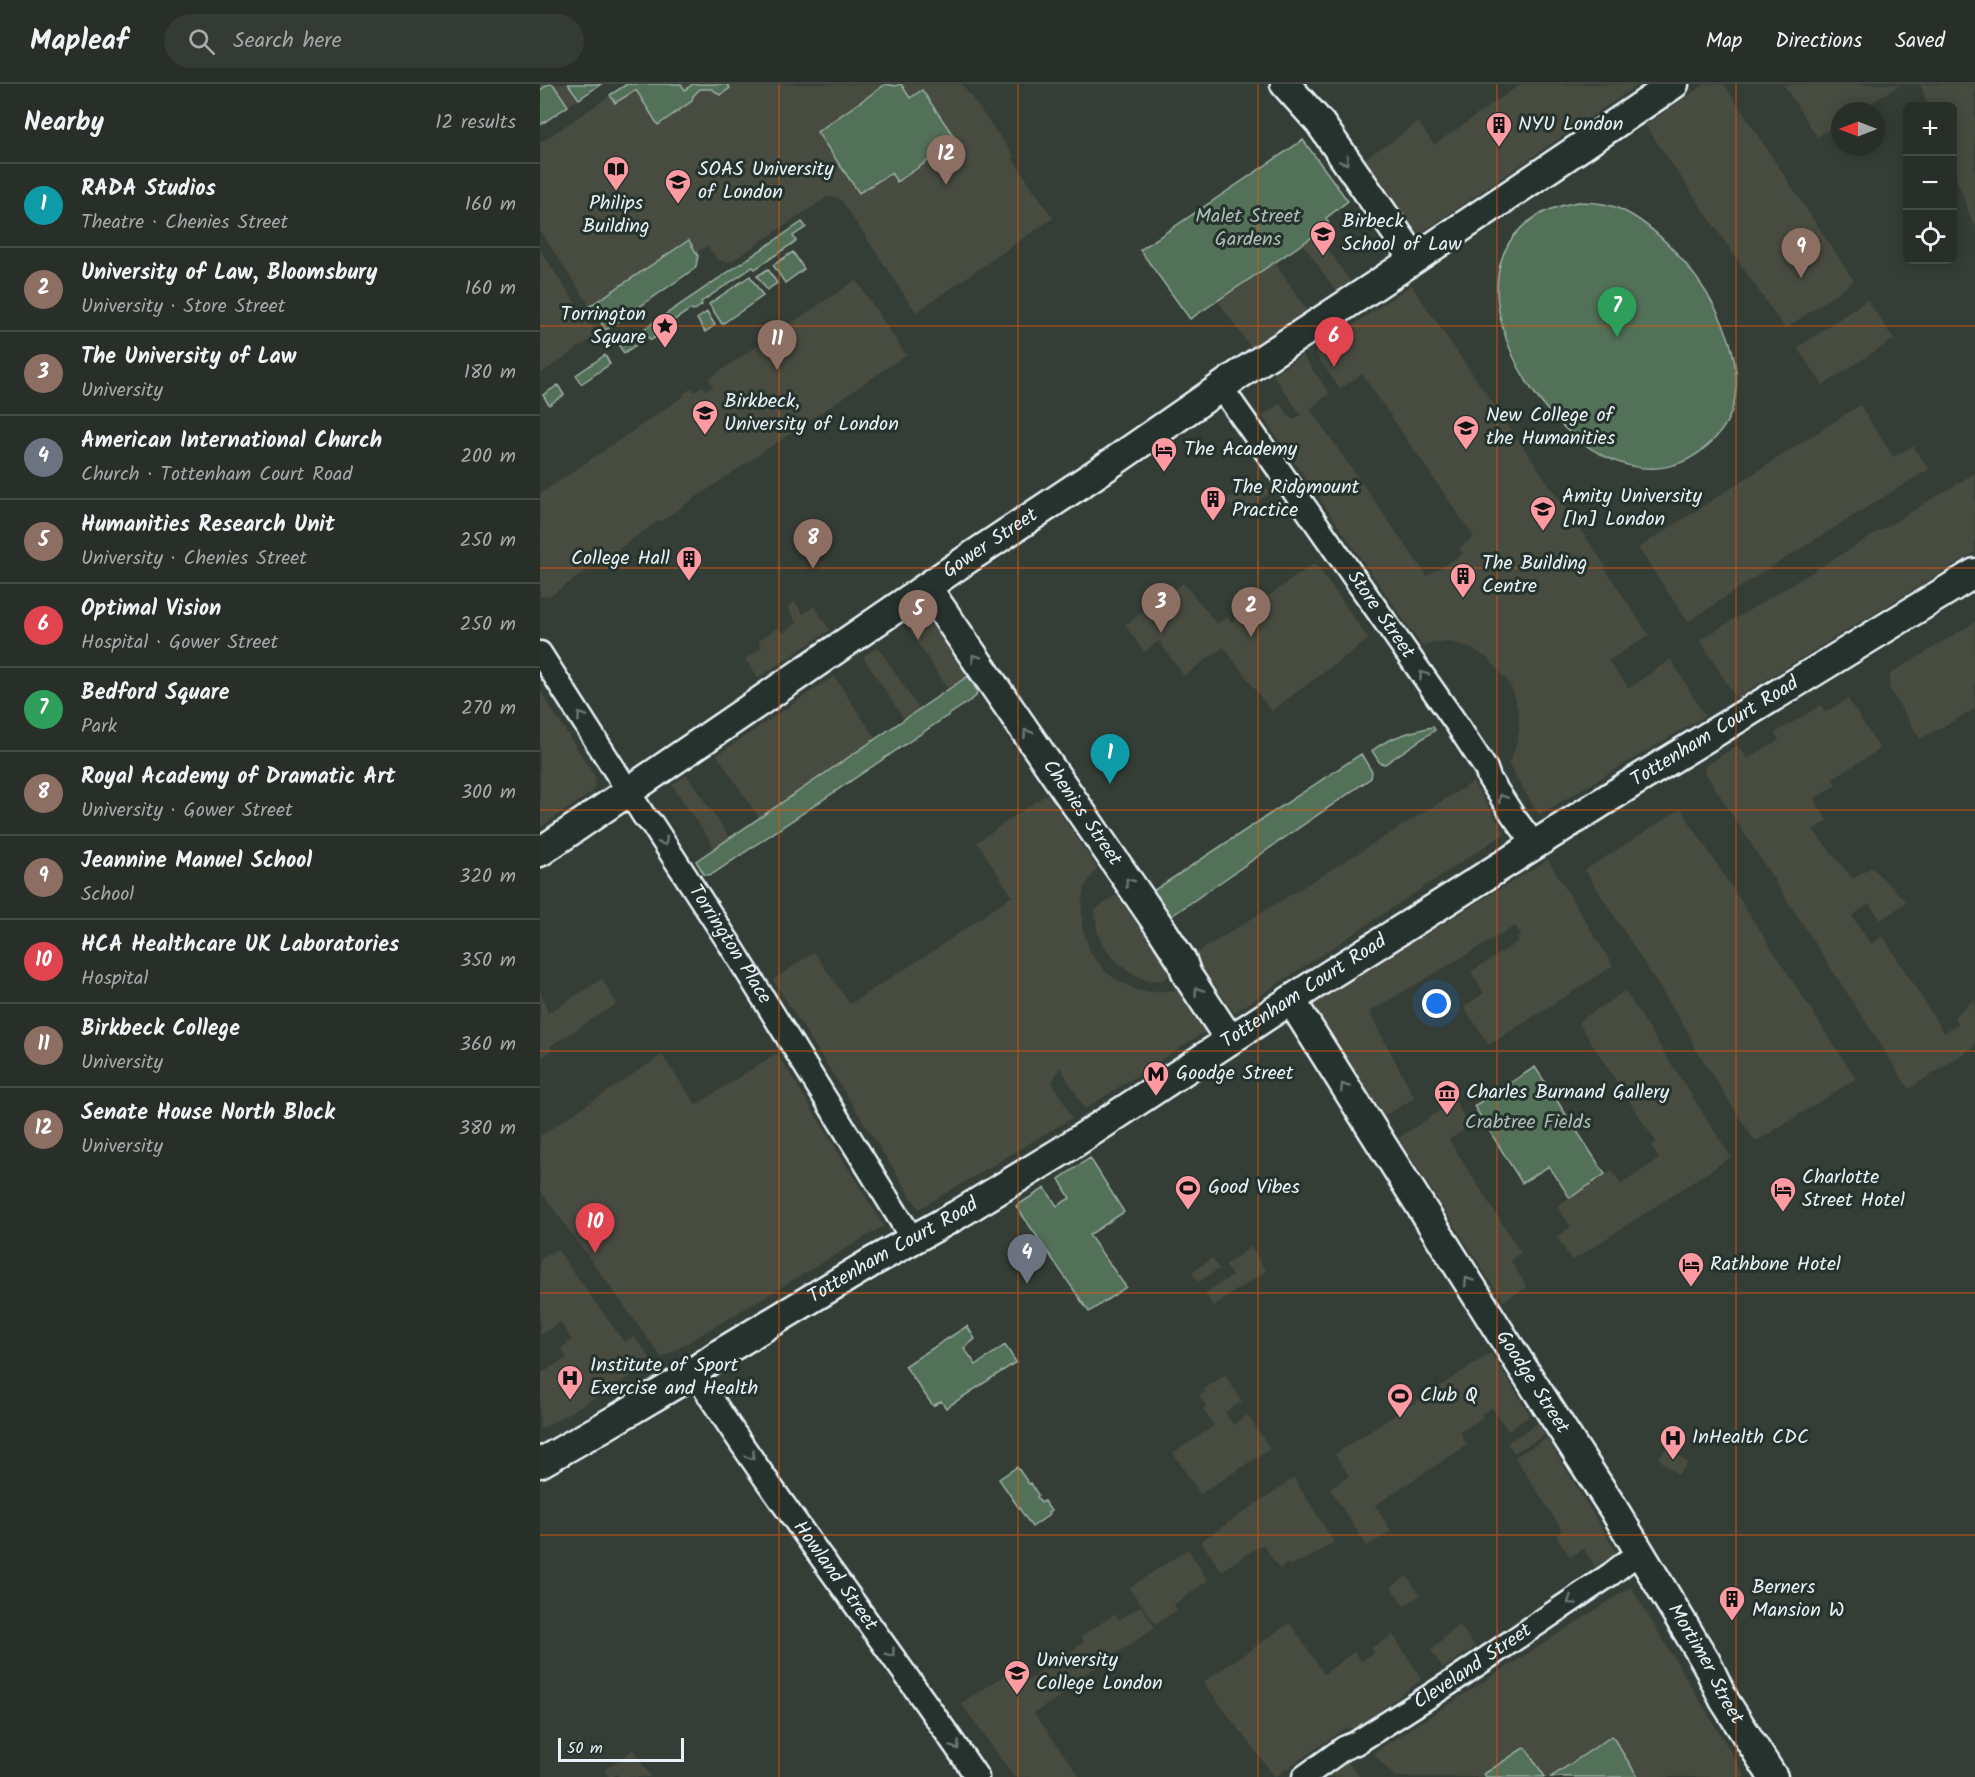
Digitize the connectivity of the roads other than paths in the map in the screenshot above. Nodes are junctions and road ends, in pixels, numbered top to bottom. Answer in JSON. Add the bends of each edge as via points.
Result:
{"nodes":[{"id":1,"x":1285,"y":84,"type":"edge"},
{"id":2,"x":1674,"y":84,"type":"edge"},
{"id":3,"x":1414,"y":258,"type":"junction"},
{"id":4,"x":1221,"y":387,"type":"junction"},
{"id":5,"x":1975,"y":573,"type":"edge"},
{"id":6,"x":927,"y":588,"type":"junction"},
{"id":7,"x":540,"y":653,"type":"edge"},
{"id":8,"x":628,"y":792,"type":"junction"},
{"id":9,"x":1536,"y":845,"type":"junction"},
{"id":10,"x":540,"y":852,"type":"edge"},
{"id":11,"x":1291,"y":1000,"type":"junction"},
{"id":12,"x":1230,"y":1040,"type":"junction"},
{"id":13,"x":913,"y":1240,"type":"junction"},
{"id":14,"x":694,"y":1372,"type":"junction"},
{"id":15,"x":540,"y":1463,"type":"edge"},
{"id":16,"x":1639,"y":1552,"type":"junction"},
{"id":17,"x":977,"y":1777,"type":"edge"},
{"id":18,"x":1304,"y":1777,"type":"edge"},
{"id":19,"x":1773,"y":1777,"type":"edge"}],
"edges":[{"from":1,"to":3,"type":"main road","one_way":true,"via":[[1320,123]]},
{"from":2,"to":3,"type":"main road","name":"Gower Street"},
{"from":3,"to":4,"type":"main road","name":"Gower Street"},
{"from":4,"to":6,"type":"main road","name":"Gower Street"},
{"from":9,"to":4,"type":"street","name":"Store Street","one_way":true,"via":[[1514,817],[1456,723]]},
{"from":5,"to":9,"type":"main road","name":"Tottenham Court Road"},
{"from":6,"to":8,"type":"main road","name":"Gower Street"},
{"from":12,"to":6,"type":"main road","name":"Chenies Street","one_way":true,"via":[[1156,921]]},
{"from":8,"to":7,"type":"street","name":"Torrington Place","one_way":true},
{"from":8,"to":10,"type":"main road","name":"Gower Street"},
{"from":8,"to":13,"type":"street","name":"Torrington Place","one_way":true,"via":[[731,946]]},
{"from":9,"to":11,"type":"main road","name":"Tottenham Court Road"},
{"from":11,"to":12,"type":"main road","name":"Tottenham Court Road"},
{"from":16,"to":11,"type":"main road","name":"Goodge Street","one_way":true},
{"from":12,"to":13,"type":"main road","name":"Tottenham Court Road","via":[[1062,1151]]},
{"from":13,"to":14,"type":"main road","name":"Tottenham Court Road"},
{"from":14,"to":15,"type":"main road","name":"Tottenham Court Road"},
{"from":14,"to":17,"type":"street","name":"Howland Street","one_way":true},
{"from":16,"to":18,"type":"street","name":"Cleveland Street","one_way":true,"via":[[1450,1683]]},
{"from":16,"to":19,"type":"main road","name":"Mortimer Street"}]}
